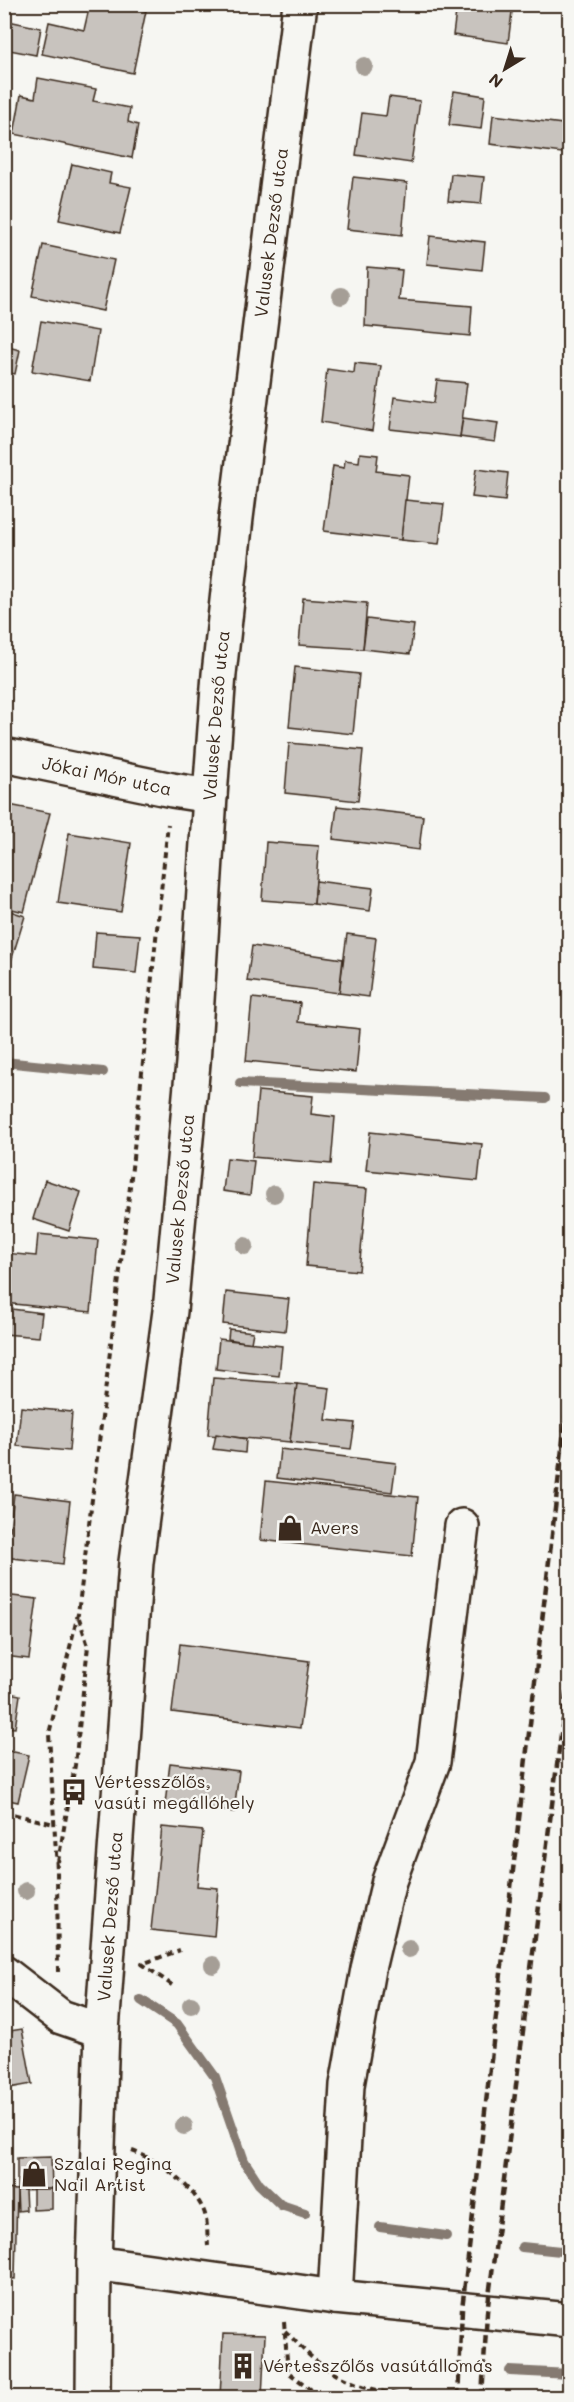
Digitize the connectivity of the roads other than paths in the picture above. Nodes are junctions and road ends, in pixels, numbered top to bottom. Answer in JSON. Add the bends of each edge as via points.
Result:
{"nodes":[{"id":1,"x":300,"y":4,"type":"edge"},
{"id":2,"x":4,"y":755,"type":"edge"},
{"id":3,"x":210,"y":796,"type":"junction"},
{"id":4,"x":462,"y":1526,"type":"dead end"},
{"id":5,"x":4,"y":1973,"type":"edge"},
{"id":6,"x":102,"y":2031,"type":"junction"},
{"id":7,"x":94,"y":2263,"type":"junction"},
{"id":8,"x":335,"y":2297,"type":"junction"},
{"id":9,"x":570,"y":2320,"type":"edge"},
{"id":10,"x":93,"y":2397,"type":"edge"}],
"edges":[{"from":1,"to":3,"type":"main road","name":"Valusek Dezső utca","via":[[249,395]]},
{"from":2,"to":3,"type":"main road","name":"Jókai Mór utca"},
{"from":3,"to":6,"type":"main road","name":"Valusek Dezső utca","via":[[193,1063],[170,1311],[136,1562]]},
{"from":4,"to":8,"type":"main road","via":[[433,1762],[389,1881],[347,2085]]},
{"from":5,"to":6,"type":"main road","via":[[61,2017]]},
{"from":6,"to":7,"type":"main road","name":"Valusek Dezső utca"},
{"from":7,"to":8,"type":"main road"},
{"from":7,"to":10,"type":"main road","name":"Valusek Dezső utca"},
{"from":8,"to":9,"type":"main road"}]}
